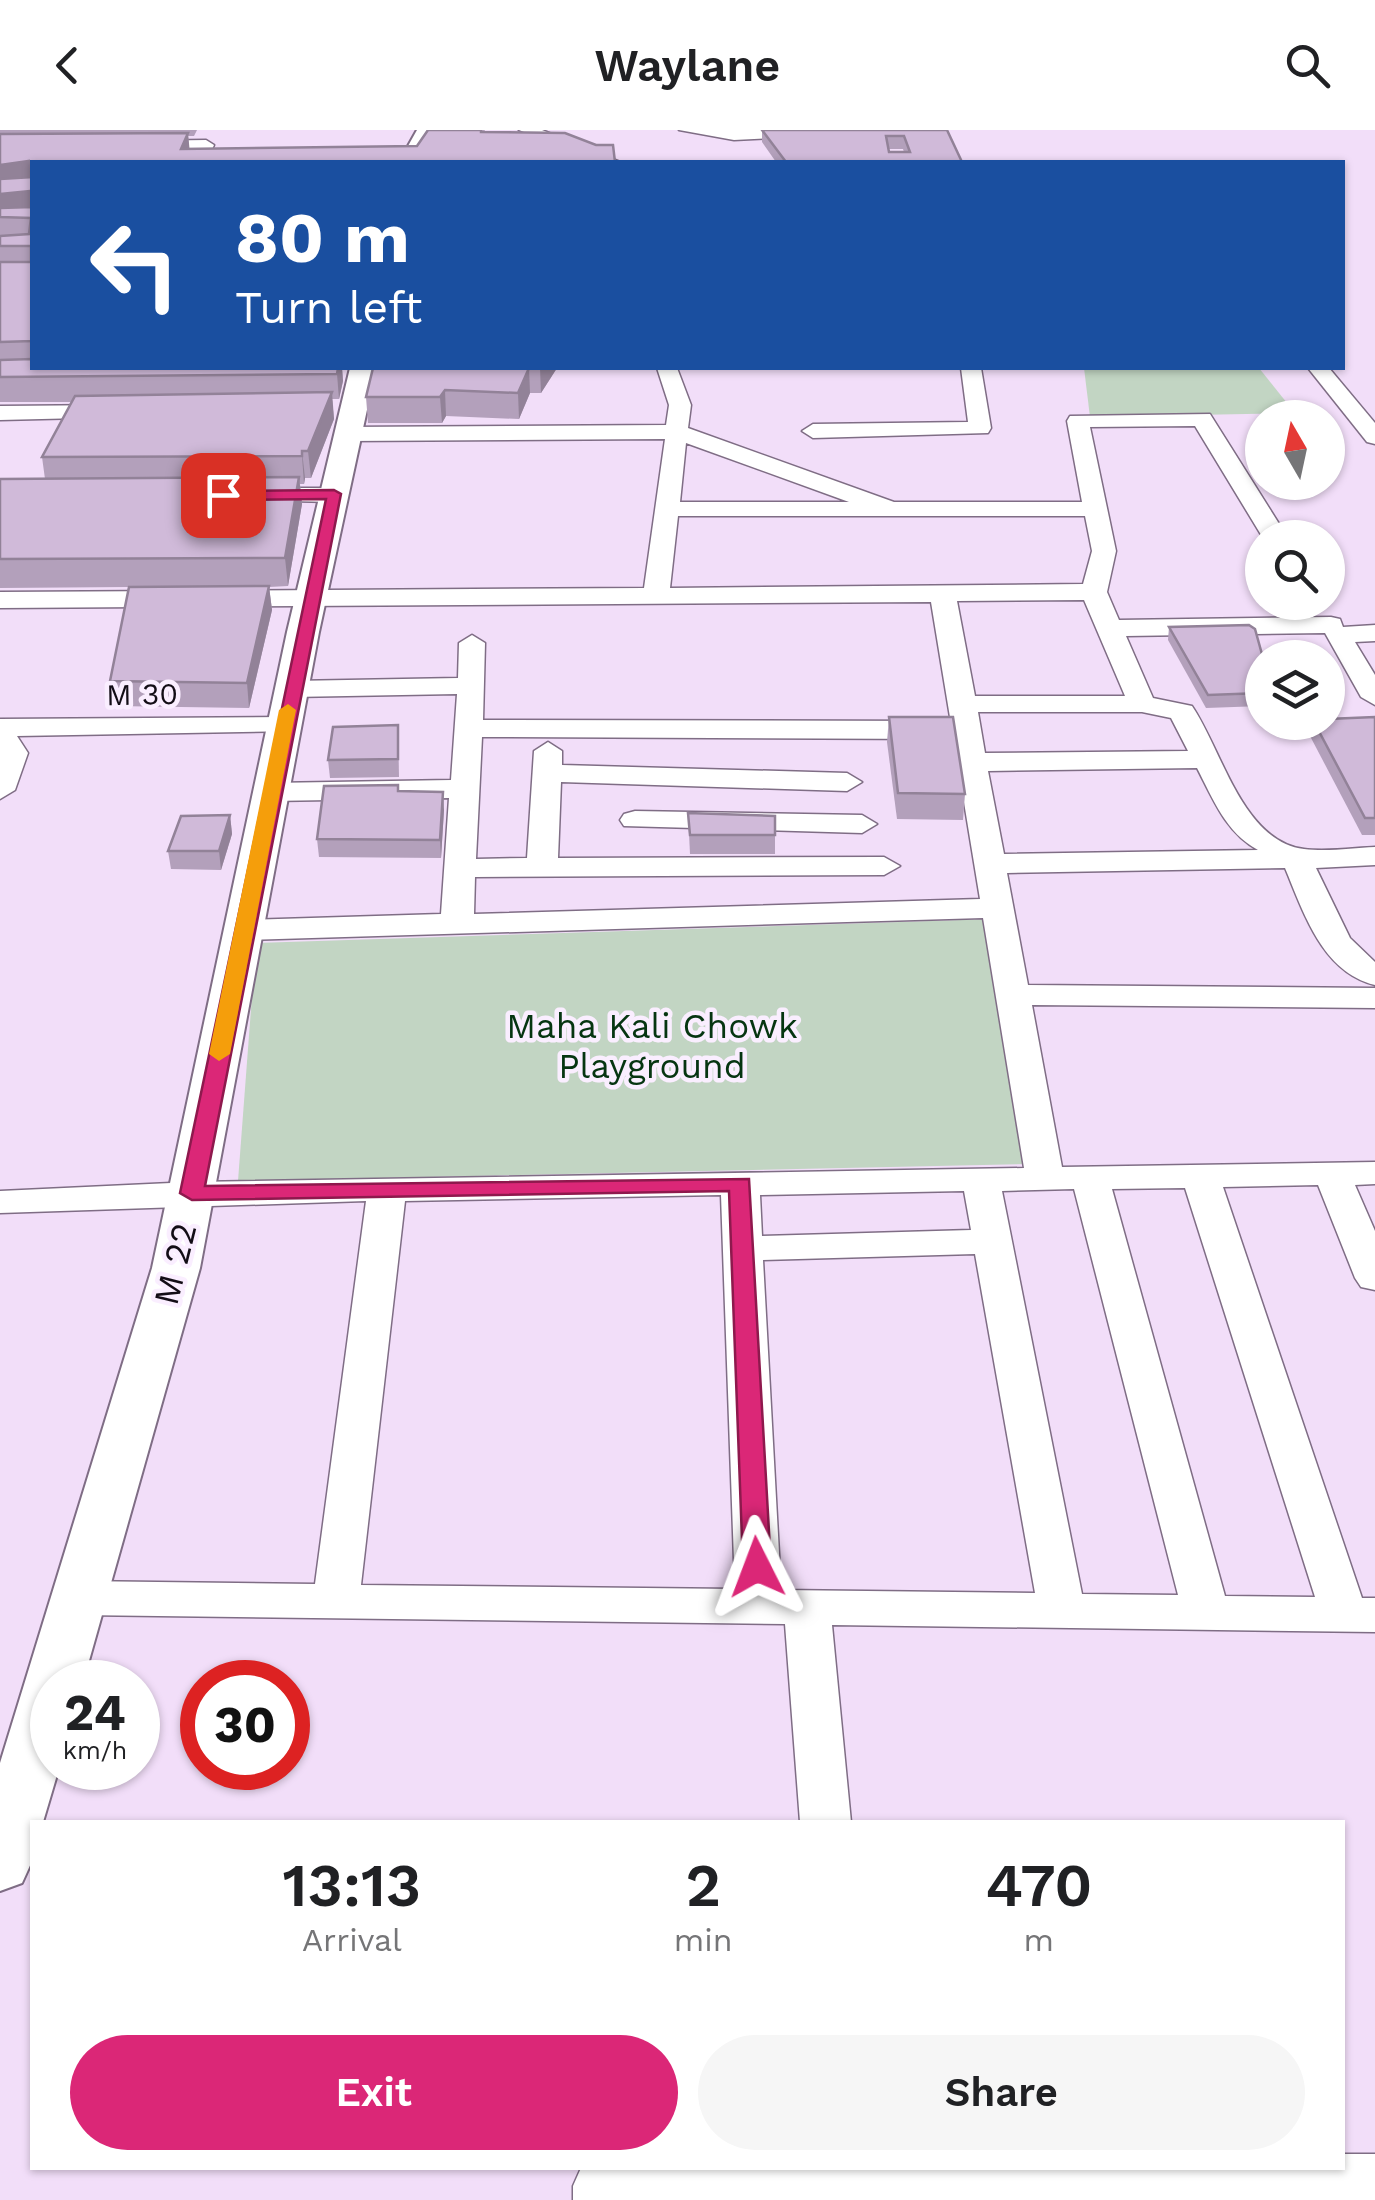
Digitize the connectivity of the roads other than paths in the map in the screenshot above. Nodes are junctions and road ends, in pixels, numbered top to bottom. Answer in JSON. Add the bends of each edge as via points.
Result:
{"nodes":[{"id":1,"x":427,"y":130,"type":"edge"},
{"id":2,"x":528,"y":130,"type":"edge"},
{"id":3,"x":687,"y":130,"type":"edge"},
{"id":4,"x":830,"y":130,"type":"edge"},
{"id":5,"x":760,"y":132,"type":"edge"},
{"id":6,"x":112,"y":146,"type":"edge"},
{"id":7,"x":199,"y":160,"type":"edge"},
{"id":8,"x":410,"y":160,"type":"edge"},
{"id":9,"x":607,"y":160,"type":"edge"},
{"id":10,"x":667,"y":370,"type":"edge"},
{"id":11,"x":970,"y":370,"type":"edge"},
{"id":12,"x":1320,"y":370,"type":"edge"},
{"id":13,"x":350,"y":394,"type":"edge"},
{"id":14,"x":138,"y":412,"type":"edge"},
{"id":15,"x":0,"y":413,"type":"edge"},
{"id":16,"x":812,"y":431,"type":"dead end"},
{"id":17,"x":677,"y":432,"type":"junction"},
{"id":18,"x":1375,"y":437,"type":"edge"},
{"id":19,"x":334,"y":494,"type":"junction"},
{"id":20,"x":236,"y":495,"type":"edge"},
{"id":21,"x":667,"y":509,"type":"junction"},
{"id":22,"x":890,"y":509,"type":"junction"},
{"id":23,"x":1092,"y":509,"type":"junction"},
{"id":24,"x":1265,"y":520,"type":"edge"},
{"id":25,"x":1094,"y":592,"type":"junction"},
{"id":26,"x":943,"y":594,"type":"junction"},
{"id":27,"x":312,"y":596,"type":"junction"},
{"id":28,"x":656,"y":596,"type":"junction"},
{"id":29,"x":0,"y":600,"type":"edge"},
{"id":30,"x":1328,"y":621,"type":"edge"},
{"id":31,"x":1110,"y":628,"type":"junction"},
{"id":32,"x":1375,"y":634,"type":"edge"},
{"id":33,"x":472,"y":643,"type":"dead end"},
{"id":34,"x":470,"y":686,"type":"junction"},
{"id":35,"x":1375,"y":697,"type":"edge"},
{"id":36,"x":1142,"y":704,"type":"junction"},
{"id":37,"x":288,"y":707,"type":"junction"},
{"id":38,"x":468,"y":728,"type":"junction"},
{"id":39,"x":550,"y":728,"type":"junction"},
{"id":40,"x":0,"y":731,"type":"edge"},
{"id":41,"x":967,"y":732,"type":"junction"},
{"id":42,"x":1205,"y":758,"type":"junction"},
{"id":43,"x":546,"y":773,"type":"junction"},
{"id":44,"x":633,"y":776,"type":"junction"},
{"id":45,"x":848,"y":782,"type":"dead end"},
{"id":46,"x":465,"y":789,"type":"junction"},
{"id":47,"x":0,"y":790,"type":"edge"},
{"id":48,"x":272,"y":792,"type":"junction"},
{"id":49,"x":634,"y":820,"type":"junction"},
{"id":50,"x":862,"y":824,"type":"dead end"},
{"id":51,"x":1375,"y":856,"type":"edge"},
{"id":52,"x":1296,"y":859,"type":"junction"},
{"id":53,"x":990,"y":864,"type":"junction"},
{"id":54,"x":884,"y":866,"type":"dead end"},
{"id":55,"x":637,"y":867,"type":"junction"},
{"id":56,"x":460,"y":868,"type":"junction"},
{"id":57,"x":542,"y":868,"type":"junction"},
{"id":58,"x":997,"y":908,"type":"junction"},
{"id":59,"x":458,"y":924,"type":"junction"},
{"id":60,"x":244,"y":930,"type":"junction"},
{"id":61,"x":1375,"y":975,"type":"edge"},
{"id":62,"x":1012,"y":996,"type":"junction"},
{"id":63,"x":1375,"y":998,"type":"edge"},
{"id":64,"x":1375,"y":1173,"type":"edge"},
{"id":65,"x":1332,"y":1174,"type":"junction"},
{"id":66,"x":1200,"y":1176,"type":"junction"},
{"id":67,"x":1090,"y":1178,"type":"junction"},
{"id":68,"x":1044,"y":1179,"type":"junction"},
{"id":69,"x":982,"y":1180,"type":"junction"},
{"id":70,"x":740,"y":1184,"type":"junction"},
{"id":71,"x":387,"y":1190,"type":"junction"},
{"id":72,"x":192,"y":1193,"type":"junction"},
{"id":73,"x":0,"y":1202,"type":"edge"},
{"id":74,"x":994,"y":1241,"type":"junction"},
{"id":75,"x":743,"y":1249,"type":"junction"},
{"id":76,"x":1375,"y":1278,"type":"edge"},
{"id":77,"x":79,"y":1598,"type":"junction"},
{"id":78,"x":336,"y":1601,"type":"junction"},
{"id":79,"x":783,"y":1607,"type":"junction"},
{"id":80,"x":1062,"y":1611,"type":"junction"},
{"id":81,"x":1206,"y":1612,"type":"junction"},
{"id":82,"x":1360,"y":1615,"type":"edge"},
{"id":83,"x":60,"y":1660,"type":"edge"},
{"id":84,"x":30,"y":1763,"type":"edge"},
{"id":85,"x":826,"y":1820,"type":"edge"},
{"id":86,"x":0,"y":1865,"type":"edge"},
{"id":87,"x":857,"y":2174,"type":"edge"},
{"id":88,"x":1375,"y":2181,"type":"edge"},
{"id":89,"x":603,"y":2200,"type":"edge"}],
"edges":[{"from":1,"to":8,"type":"street"},
{"from":2,"to":9,"type":"street"},
{"from":3,"to":5,"type":"street"},
{"from":4,"to":5,"type":"street"},
{"from":6,"to":7,"type":"street","via":[[206,145]]},
{"from":10,"to":17,"type":"street","via":[[680,405]]},
{"from":11,"to":16,"type":"street","via":[[980,428]]},
{"from":12,"to":18,"type":"street"},
{"from":13,"to":17,"type":"street"},
{"from":13,"to":19,"type":"street","name":"M 22"},
{"from":14,"to":15,"type":"street"},
{"from":17,"to":21,"type":"street"},
{"from":17,"to":22,"type":"street"},
{"from":19,"to":20,"type":"street"},
{"from":19,"to":27,"type":"street","name":"M 22"},
{"from":21,"to":22,"type":"street"},
{"from":21,"to":28,"type":"street"},
{"from":22,"to":23,"type":"street"},
{"from":23,"to":24,"type":"street","via":[[1078,422],[1202,419]]},
{"from":23,"to":25,"type":"street","via":[[1104,551]]},
{"from":25,"to":26,"type":"street"},
{"from":25,"to":31,"type":"street"},
{"from":26,"to":28,"type":"street"},
{"from":26,"to":41,"type":"street"},
{"from":27,"to":28,"type":"street"},
{"from":27,"to":29,"type":"street"},
{"from":27,"to":37,"type":"street","name":"M 22"},
{"from":30,"to":31,"type":"street"},
{"from":30,"to":32,"type":"street"},
{"from":30,"to":35,"type":"street"},
{"from":31,"to":36,"type":"street"},
{"from":33,"to":34,"type":"street"},
{"from":34,"to":37,"type":"street","name":"M 30"},
{"from":34,"to":38,"type":"street"},
{"from":36,"to":41,"type":"street"},
{"from":36,"to":42,"type":"street","via":[[1182,712]]},
{"from":37,"to":40,"type":"street","name":"M 30"},
{"from":37,"to":48,"type":"street","name":"M 22"},
{"from":38,"to":39,"type":"street"},
{"from":38,"to":46,"type":"street"},
{"from":39,"to":41,"type":"street"},
{"from":39,"to":43,"type":"street"},
{"from":40,"to":47,"type":"street","via":[[14,753]]},
{"from":41,"to":42,"type":"street"},
{"from":41,"to":53,"type":"street"},
{"from":42,"to":52,"type":"street","via":[[1253,835]]},
{"from":43,"to":44,"type":"street"},
{"from":43,"to":57,"type":"street"},
{"from":44,"to":45,"type":"street"},
{"from":44,"to":49,"type":"street"},
{"from":46,"to":48,"type":"street"},
{"from":46,"to":56,"type":"street"},
{"from":48,"to":60,"type":"street","name":"M 22"},
{"from":49,"to":50,"type":"street"},
{"from":49,"to":55,"type":"street"},
{"from":51,"to":52,"type":"street"},
{"from":52,"to":53,"type":"street"},
{"from":52,"to":61,"type":"street","via":[[1331,934],[1360,969]]},
{"from":53,"to":58,"type":"street"},
{"from":54,"to":55,"type":"street"},
{"from":55,"to":57,"type":"street"},
{"from":56,"to":57,"type":"street"},
{"from":56,"to":59,"type":"street"},
{"from":58,"to":59,"type":"street"},
{"from":58,"to":62,"type":"street"},
{"from":59,"to":60,"type":"street"},
{"from":60,"to":72,"type":"street","name":"M 22"},
{"from":62,"to":63,"type":"street"},
{"from":62,"to":68,"type":"street"},
{"from":64,"to":65,"type":"street"},
{"from":65,"to":66,"type":"street"},
{"from":65,"to":76,"type":"street"},
{"from":66,"to":67,"type":"street"},
{"from":66,"to":82,"type":"street"},
{"from":67,"to":68,"type":"street"},
{"from":67,"to":81,"type":"street"},
{"from":68,"to":69,"type":"street"},
{"from":69,"to":70,"type":"street"},
{"from":69,"to":74,"type":"street"},
{"from":70,"to":71,"type":"street"},
{"from":70,"to":75,"type":"street"},
{"from":71,"to":72,"type":"street"},
{"from":71,"to":78,"type":"street"},
{"from":72,"to":73,"type":"street"},
{"from":72,"to":77,"type":"street","name":"M 22"},
{"from":74,"to":75,"type":"street"},
{"from":74,"to":80,"type":"street"},
{"from":75,"to":79,"type":"street"},
{"from":77,"to":78,"type":"street"},
{"from":77,"to":83,"type":"street","name":"M 22"},
{"from":78,"to":79,"type":"street"},
{"from":79,"to":80,"type":"street"},
{"from":79,"to":85,"type":"street"},
{"from":80,"to":81,"type":"street"},
{"from":81,"to":82,"type":"street"},
{"from":84,"to":86,"type":"street","name":"M 22"},
{"from":87,"to":88,"type":"street"},
{"from":87,"to":89,"type":"street","via":[[602,2186]]}]}
